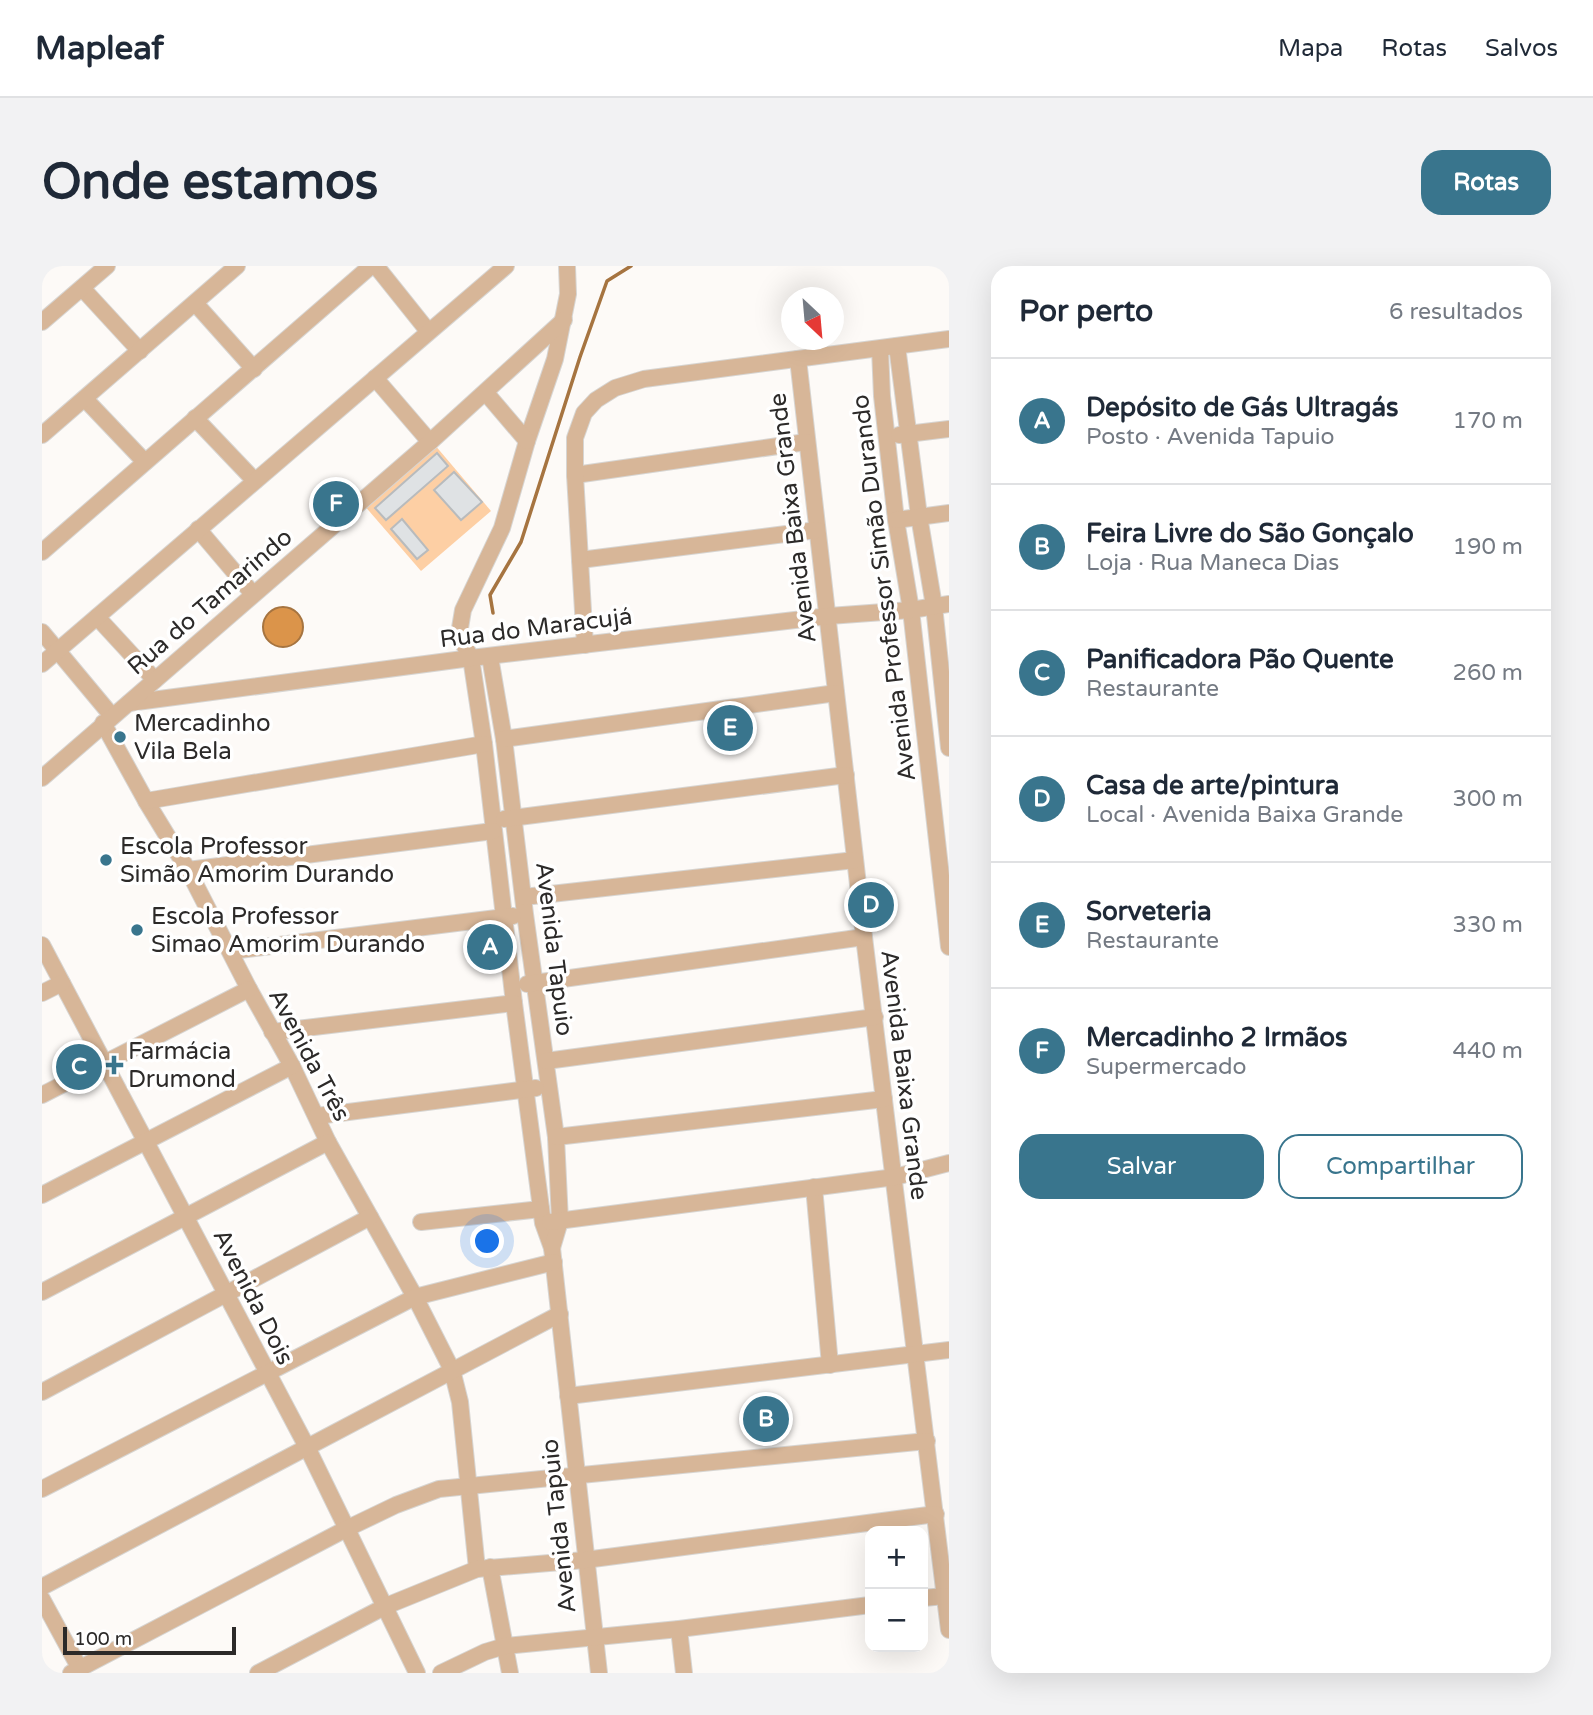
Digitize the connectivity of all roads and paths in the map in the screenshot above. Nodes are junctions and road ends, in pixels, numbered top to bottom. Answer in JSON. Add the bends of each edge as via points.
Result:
{"nodes":[{"id":1,"x":107,"y":266,"type":"edge"},
{"id":2,"x":237,"y":266,"type":"edge"},
{"id":3,"x":370,"y":266,"type":"edge"},
{"id":4,"x":376,"y":266,"type":"edge"},
{"id":5,"x":506,"y":266,"type":"edge"},
{"id":6,"x":567,"y":266,"type":"edge"},
{"id":7,"x":82,"y":288,"type":"junction"},
{"id":8,"x":195,"y":303,"type":"junction"},
{"id":9,"x":564,"y":320,"type":"junction"},
{"id":10,"x":42,"y":322,"type":"edge"},
{"id":11,"x":428,"y":331,"type":"junction"},
{"id":12,"x":949,"y":339,"type":"edge"},
{"id":13,"x":897,"y":346,"type":"junction"},
{"id":14,"x":880,"y":349,"type":"junction"},
{"id":15,"x":141,"y":351,"type":"junction"},
{"id":16,"x":797,"y":359,"type":"junction"},
{"id":17,"x":254,"y":369,"type":"junction"},
{"id":18,"x":375,"y":377,"type":"junction"},
{"id":19,"x":486,"y":393,"type":"junction"},
{"id":20,"x":85,"y":399,"type":"junction"},
{"id":21,"x":195,"y":418,"type":"junction"},
{"id":22,"x":949,"y":429,"type":"edge"},
{"id":23,"x":909,"y":434,"type":"junction"},
{"id":24,"x":42,"y":435,"type":"edge"},
{"id":25,"x":887,"y":436,"type":"junction"},
{"id":26,"x":527,"y":441,"type":"junction"},
{"id":27,"x":430,"y":442,"type":"junction"},
{"id":28,"x":806,"y":442,"type":"junction"},
{"id":29,"x":145,"y":463,"type":"junction"},
{"id":30,"x":575,"y":475,"type":"junction"},
{"id":31,"x":254,"y":481,"type":"junction"},
{"id":32,"x":949,"y":513,"type":"edge"},
{"id":33,"x":919,"y":516,"type":"junction"},
{"id":34,"x":896,"y":520,"type":"junction"},
{"id":35,"x":198,"y":529,"type":"junction"},
{"id":36,"x":817,"y":530,"type":"junction"},
{"id":37,"x":42,"y":552,"type":"edge"},
{"id":38,"x":580,"y":561,"type":"junction"},
{"id":39,"x":253,"y":594,"type":"junction"},
{"id":40,"x":942,"y":605,"type":"edge"},
{"id":41,"x":911,"y":610,"type":"junction"},
{"id":42,"x":829,"y":616,"type":"junction"},
{"id":43,"x":97,"y":617,"type":"junction"},
{"id":44,"x":42,"y":632,"type":"edge"},
{"id":45,"x":943,"y":642,"type":"edge"},
{"id":46,"x":585,"y":645,"type":"junction"},
{"id":47,"x":915,"y":646,"type":"junction"},
{"id":48,"x":58,"y":650,"type":"junction"},
{"id":49,"x":490,"y":657,"type":"junction"},
{"id":50,"x":471,"y":658,"type":"junction"},
{"id":51,"x":42,"y":664,"type":"edge"},
{"id":52,"x":155,"y":680,"type":"junction"},
{"id":53,"x":836,"y":693,"type":"junction"},
{"id":54,"x":129,"y":703,"type":"junction"},
{"id":55,"x":108,"y":720,"type":"junction"},
{"id":56,"x":948,"y":724,"type":"edge"},
{"id":57,"x":504,"y":739,"type":"junction"},
{"id":58,"x":484,"y":744,"type":"junction"},
{"id":59,"x":949,"y":748,"type":"edge"},
{"id":60,"x":846,"y":775,"type":"junction"},
{"id":61,"x":42,"y":778,"type":"edge"},
{"id":62,"x":146,"y":801,"type":"junction"},
{"id":63,"x":515,"y":817,"type":"junction"},
{"id":64,"x":492,"y":826,"type":"junction"},
{"id":65,"x":855,"y":860,"type":"junction"},
{"id":66,"x":188,"y":870,"type":"junction"},
{"id":67,"x":524,"y":897,"type":"junction"},
{"id":68,"x":525,"y":914,"type":"junction"},
{"id":69,"x":504,"y":917,"type":"junction"},
{"id":70,"x":864,"y":937,"type":"junction"},
{"id":71,"x":42,"y":945,"type":"edge"},
{"id":72,"x":949,"y":947,"type":"edge"},
{"id":73,"x":231,"y":951,"type":"junction"},
{"id":74,"x":62,"y":983,"type":"junction"},
{"id":75,"x":534,"y":984,"type":"junction"},
{"id":76,"x":513,"y":985,"type":"junction"},
{"id":77,"x":249,"y":989,"type":"junction"},
{"id":78,"x":42,"y":993,"type":"edge"},
{"id":79,"x":514,"y":1003,"type":"junction"},
{"id":80,"x":875,"y":1017,"type":"junction"},
{"id":81,"x":272,"y":1032,"type":"junction"},
{"id":82,"x":545,"y":1060,"type":"junction"},
{"id":83,"x":102,"y":1062,"type":"junction"},
{"id":84,"x":292,"y":1066,"type":"junction"},
{"id":85,"x":549,"y":1087,"type":"junction"},
{"id":86,"x":526,"y":1089,"type":"junction"},
{"id":87,"x":42,"y":1095,"type":"edge"},
{"id":88,"x":884,"y":1099,"type":"junction"},
{"id":89,"x":317,"y":1116,"type":"junction"},
{"id":90,"x":556,"y":1137,"type":"junction"},
{"id":91,"x":145,"y":1141,"type":"junction"},
{"id":92,"x":328,"y":1142,"type":"junction"},
{"id":93,"x":949,"y":1163,"type":"edge"},
{"id":94,"x":895,"y":1177,"type":"junction"},
{"id":95,"x":814,"y":1187,"type":"junction"},
{"id":96,"x":42,"y":1195,"type":"edge"},
{"id":97,"x":542,"y":1216,"type":"junction"},
{"id":98,"x":186,"y":1217,"type":"junction"},
{"id":99,"x":370,"y":1217,"type":"junction"},
{"id":100,"x":421,"y":1222,"type":"dead end"},
{"id":101,"x":560,"y":1222,"type":"junction"},
{"id":102,"x":553,"y":1255,"type":"junction"},
{"id":103,"x":42,"y":1292,"type":"edge"},
{"id":104,"x":226,"y":1295,"type":"junction"},
{"id":105,"x":415,"y":1297,"type":"junction"},
{"id":106,"x":560,"y":1314,"type":"junction"},
{"id":107,"x":949,"y":1350,"type":"edge"},
{"id":108,"x":916,"y":1353,"type":"junction"},
{"id":109,"x":830,"y":1365,"type":"junction"},
{"id":110,"x":452,"y":1370,"type":"junction"},
{"id":111,"x":266,"y":1373,"type":"junction"},
{"id":112,"x":42,"y":1392,"type":"edge"},
{"id":113,"x":568,"y":1396,"type":"junction"},
{"id":114,"x":927,"y":1441,"type":"junction"},
{"id":115,"x":308,"y":1449,"type":"junction"},
{"id":116,"x":576,"y":1475,"type":"junction"},
{"id":117,"x":468,"y":1485,"type":"junction"},
{"id":118,"x":42,"y":1489,"type":"edge"},
{"id":119,"x":936,"y":1514,"type":"junction"},
{"id":120,"x":346,"y":1529,"type":"junction"},
{"id":121,"x":585,"y":1560,"type":"junction"},
{"id":122,"x":483,"y":1568,"type":"junction"},
{"id":123,"x":42,"y":1587,"type":"edge"},
{"id":124,"x":945,"y":1596,"type":"junction"},
{"id":125,"x":928,"y":1598,"type":"edge"},
{"id":126,"x":42,"y":1599,"type":"edge"},
{"id":127,"x":386,"y":1606,"type":"junction"},
{"id":128,"x":865,"y":1606,"type":"edge"},
{"id":129,"x":679,"y":1629,"type":"junction"},
{"id":130,"x":949,"y":1630,"type":"edge"},
{"id":131,"x":595,"y":1636,"type":"junction"},
{"id":132,"x":505,"y":1646,"type":"junction"},
{"id":133,"x":76,"y":1671,"type":"edge"},
{"id":134,"x":258,"y":1673,"type":"edge"},
{"id":135,"x":418,"y":1673,"type":"edge"},
{"id":136,"x":441,"y":1673,"type":"edge"},
{"id":137,"x":510,"y":1673,"type":"edge"},
{"id":138,"x":599,"y":1673,"type":"edge"},
{"id":139,"x":684,"y":1673,"type":"edge"}],
"edges":[{"from":1,"to":7,"type":"street"},
{"from":2,"to":8,"type":"street"},
{"from":3,"to":17,"type":"street"},
{"from":4,"to":11,"type":"street"},
{"from":5,"to":11,"type":"street"},
{"from":6,"to":9,"type":"street","name":"Avenida Tapuio"},
{"from":7,"to":10,"type":"street"},
{"from":7,"to":15,"type":"street"},
{"from":8,"to":15,"type":"street"},
{"from":8,"to":17,"type":"street"},
{"from":9,"to":19,"type":"street","name":"Rua do Tamarindo"},
{"from":9,"to":26,"type":"street","name":"Avenida Tapuio"},
{"from":11,"to":18,"type":"street"},
{"from":12,"to":13,"type":"street"},
{"from":13,"to":14,"type":"street"},
{"from":13,"to":23,"type":"street","name":"Avenida Professor Simão Durando"},
{"from":14,"to":16,"type":"street"},
{"from":14,"to":25,"type":"street","name":"Avenida Professor Simão Durando"},
{"from":15,"to":20,"type":"street"},
{"from":16,"to":28,"type":"street","name":"Avenida Baixa Grande"},
{"from":16,"to":30,"type":"street","via":[[644,379],[607,392],[584,413],[575,438]]},
{"from":17,"to":21,"type":"street"},
{"from":18,"to":27,"type":"street"},
{"from":18,"to":31,"type":"street"},
{"from":19,"to":26,"type":"street"},
{"from":19,"to":27,"type":"street","name":"Rua do Tamarindo"},
{"from":20,"to":24,"type":"street"},
{"from":20,"to":29,"type":"street"},
{"from":21,"to":29,"type":"street"},
{"from":21,"to":31,"type":"street"},
{"from":22,"to":23,"type":"street"},
{"from":23,"to":25,"type":"street"},
{"from":23,"to":33,"type":"street","name":"Avenida Professor Simão Durando"},
{"from":25,"to":34,"type":"street","name":"Avenida Professor Simão Durando"},
{"from":26,"to":50,"type":"street","name":"Avenida Tapuio","via":[[502,528],[460,619],[462,640]]},
{"from":27,"to":39,"type":"street","name":"Rua do Tamarindo"},
{"from":28,"to":30,"type":"street"},
{"from":28,"to":36,"type":"street","name":"Avenida Baixa Grande"},
{"from":29,"to":37,"type":"street"},
{"from":30,"to":38,"type":"street"},
{"from":31,"to":35,"type":"street"},
{"from":32,"to":33,"type":"street"},
{"from":33,"to":34,"type":"street"},
{"from":33,"to":40,"type":"street","name":"Avenida Professor Simão Durando"},
{"from":34,"to":41,"type":"street","name":"Avenida Professor Simão Durando"},
{"from":35,"to":39,"type":"street"},
{"from":35,"to":43,"type":"street"},
{"from":36,"to":38,"type":"street"},
{"from":36,"to":42,"type":"street","name":"Avenida Baixa Grande"},
{"from":38,"to":46,"type":"street"},
{"from":39,"to":52,"type":"street","name":"Rua do Tamarindo"},
{"from":40,"to":41,"type":"street","name":"Rua do Maracujá"},
{"from":40,"to":45,"type":"street","name":"Avenida Professor Simão Durando"},
{"from":41,"to":42,"type":"street","name":"Rua do Maracujá"},
{"from":41,"to":47,"type":"street","name":"Avenida Professor Simão Durando"},
{"from":42,"to":46,"type":"street","name":"Rua do Maracujá"},
{"from":42,"to":53,"type":"street","name":"Avenida Baixa Grande"},
{"from":43,"to":48,"type":"street"},
{"from":43,"to":52,"type":"street"},
{"from":44,"to":48,"type":"street","name":"Avenida Três"},
{"from":45,"to":47,"type":"street"},
{"from":45,"to":56,"type":"street","name":"Avenida Professor Simão Durando"},
{"from":46,"to":49,"type":"street","name":"Rua do Maracujá"},
{"from":47,"to":72,"type":"street","name":"Avenida Professor Simão Durando"},
{"from":48,"to":51,"type":"street"},
{"from":48,"to":55,"type":"street","name":"Avenida Três"},
{"from":49,"to":50,"type":"street","name":"Rua do Maracujá"},
{"from":49,"to":57,"type":"street","name":"Avenida Tapuio"},
{"from":50,"to":54,"type":"street","name":"Rua do Maracujá"},
{"from":50,"to":58,"type":"street","name":"Avenida Tapuio"},
{"from":52,"to":54,"type":"street","name":"Rua do Tamarindo"},
{"from":53,"to":57,"type":"street"},
{"from":53,"to":60,"type":"street","name":"Avenida Baixa Grande"},
{"from":54,"to":55,"type":"street","name":"Rua do Tamarindo"},
{"from":55,"to":61,"type":"street","name":"Rua do Tamarindo"},
{"from":55,"to":62,"type":"street","name":"Avenida Três"},
{"from":56,"to":59,"type":"street","name":"Avenida Professor Simão Durando"},
{"from":57,"to":63,"type":"street","name":"Avenida Tapuio"},
{"from":58,"to":62,"type":"street"},
{"from":58,"to":64,"type":"street","name":"Avenida Tapuio"},
{"from":60,"to":63,"type":"street"},
{"from":60,"to":65,"type":"street","name":"Avenida Baixa Grande"},
{"from":62,"to":66,"type":"street","name":"Avenida Três"},
{"from":63,"to":64,"type":"street"},
{"from":63,"to":67,"type":"street","name":"Avenida Tapuio"},
{"from":64,"to":66,"type":"street"},
{"from":64,"to":69,"type":"street","name":"Avenida Tapuio"},
{"from":65,"to":67,"type":"street"},
{"from":65,"to":70,"type":"street","name":"Avenida Baixa Grande"},
{"from":66,"to":73,"type":"street","name":"Avenida Três"},
{"from":67,"to":68,"type":"street","name":"Avenida Tapuio"},
{"from":68,"to":69,"type":"street"},
{"from":68,"to":75,"type":"street","name":"Avenida Tapuio"},
{"from":69,"to":73,"type":"street"},
{"from":69,"to":76,"type":"street","name":"Avenida Tapuio"},
{"from":70,"to":75,"type":"street"},
{"from":70,"to":80,"type":"street","name":"Avenida Baixa Grande"},
{"from":71,"to":74,"type":"street","name":"Avenida Dois"},
{"from":73,"to":77,"type":"street","name":"Avenida Três"},
{"from":74,"to":78,"type":"street"},
{"from":74,"to":83,"type":"street","name":"Avenida Dois"},
{"from":75,"to":76,"type":"street"},
{"from":75,"to":82,"type":"street","name":"Avenida Tapuio"},
{"from":76,"to":79,"type":"street","name":"Avenida Tapuio"},
{"from":77,"to":81,"type":"street","name":"Avenida Três"},
{"from":77,"to":83,"type":"street"},
{"from":79,"to":81,"type":"street"},
{"from":79,"to":86,"type":"street","name":"Avenida Tapuio"},
{"from":80,"to":82,"type":"street"},
{"from":80,"to":88,"type":"street","name":"Avenida Baixa Grande"},
{"from":81,"to":84,"type":"street","name":"Avenida Três"},
{"from":82,"to":85,"type":"street","name":"Avenida Tapuio"},
{"from":83,"to":87,"type":"street"},
{"from":83,"to":91,"type":"street","name":"Avenida Dois"},
{"from":84,"to":89,"type":"street","name":"Avenida Três"},
{"from":84,"to":91,"type":"street"},
{"from":85,"to":86,"type":"street"},
{"from":85,"to":90,"type":"street","name":"Avenida Tapuio"},
{"from":86,"to":89,"type":"street"},
{"from":86,"to":97,"type":"street","name":"Avenida Tapuio"},
{"from":88,"to":90,"type":"street"},
{"from":88,"to":94,"type":"street","name":"Avenida Baixa Grande"},
{"from":89,"to":92,"type":"street","name":"Avenida Três"},
{"from":90,"to":101,"type":"street","name":"Avenida Tapuio"},
{"from":91,"to":96,"type":"street"},
{"from":91,"to":98,"type":"street","name":"Avenida Dois"},
{"from":92,"to":98,"type":"street"},
{"from":92,"to":99,"type":"street","name":"Avenida Três"},
{"from":93,"to":94,"type":"street"},
{"from":94,"to":95,"type":"street"},
{"from":94,"to":108,"type":"street","name":"Avenida Baixa Grande"},
{"from":95,"to":101,"type":"street"},
{"from":95,"to":109,"type":"street"},
{"from":97,"to":100,"type":"street"},
{"from":97,"to":101,"type":"street"},
{"from":97,"to":102,"type":"street","name":"Avenida Tapuio"},
{"from":98,"to":103,"type":"street"},
{"from":98,"to":104,"type":"street","name":"Avenida Dois"},
{"from":99,"to":104,"type":"street"},
{"from":99,"to":105,"type":"street","name":"Avenida Três"},
{"from":101,"to":102,"type":"street","name":"Avenida Tapuio"},
{"from":102,"to":105,"type":"street"},
{"from":102,"to":106,"type":"street","name":"Avenida Tapuio"},
{"from":104,"to":111,"type":"street","name":"Avenida Dois"},
{"from":104,"to":112,"type":"street"},
{"from":105,"to":110,"type":"street","name":"Avenida Três"},
{"from":105,"to":111,"type":"street"},
{"from":106,"to":110,"type":"street"},
{"from":106,"to":113,"type":"street","name":"Avenida Tapuio"},
{"from":107,"to":108,"type":"street"},
{"from":108,"to":109,"type":"street"},
{"from":108,"to":114,"type":"street","name":"Avenida Baixa Grande"},
{"from":109,"to":113,"type":"street"},
{"from":110,"to":115,"type":"street"},
{"from":110,"to":117,"type":"street","name":"Avenida Três","via":[[460,1402]]},
{"from":111,"to":115,"type":"street","name":"Avenida Dois"},
{"from":111,"to":118,"type":"street"},
{"from":113,"to":116,"type":"street","name":"Avenida Tapuio"},
{"from":114,"to":116,"type":"street"},
{"from":114,"to":119,"type":"street","name":"Avenida Baixa Grande"},
{"from":115,"to":120,"type":"street","name":"Avenida Dois"},
{"from":115,"to":123,"type":"street"},
{"from":116,"to":117,"type":"street"},
{"from":116,"to":121,"type":"street","name":"Avenida Tapuio"},
{"from":117,"to":120,"type":"street","via":[[412,1498]]},
{"from":117,"to":122,"type":"street","name":"Avenida Três"},
{"from":119,"to":121,"type":"street"},
{"from":119,"to":124,"type":"street","name":"Avenida Baixa Grande"},
{"from":120,"to":127,"type":"street","name":"Avenida Dois"},
{"from":120,"to":133,"type":"street"},
{"from":121,"to":122,"type":"street"},
{"from":121,"to":131,"type":"street","name":"Avenida Tapuio"},
{"from":122,"to":127,"type":"street"},
{"from":122,"to":132,"type":"street","name":"Avenida Três"},
{"from":124,"to":125,"type":"street"},
{"from":124,"to":130,"type":"street","name":"Avenida Baixa Grande"},
{"from":126,"to":133,"type":"street"},
{"from":127,"to":134,"type":"street"},
{"from":127,"to":135,"type":"street","name":"Avenida Dois"},
{"from":128,"to":129,"type":"street"},
{"from":129,"to":131,"type":"street"},
{"from":129,"to":139,"type":"street"},
{"from":131,"to":132,"type":"street"},
{"from":131,"to":138,"type":"street","name":"Avenida Tapuio"},
{"from":132,"to":136,"type":"street"},
{"from":132,"to":137,"type":"street","name":"Avenida Três"}]}
